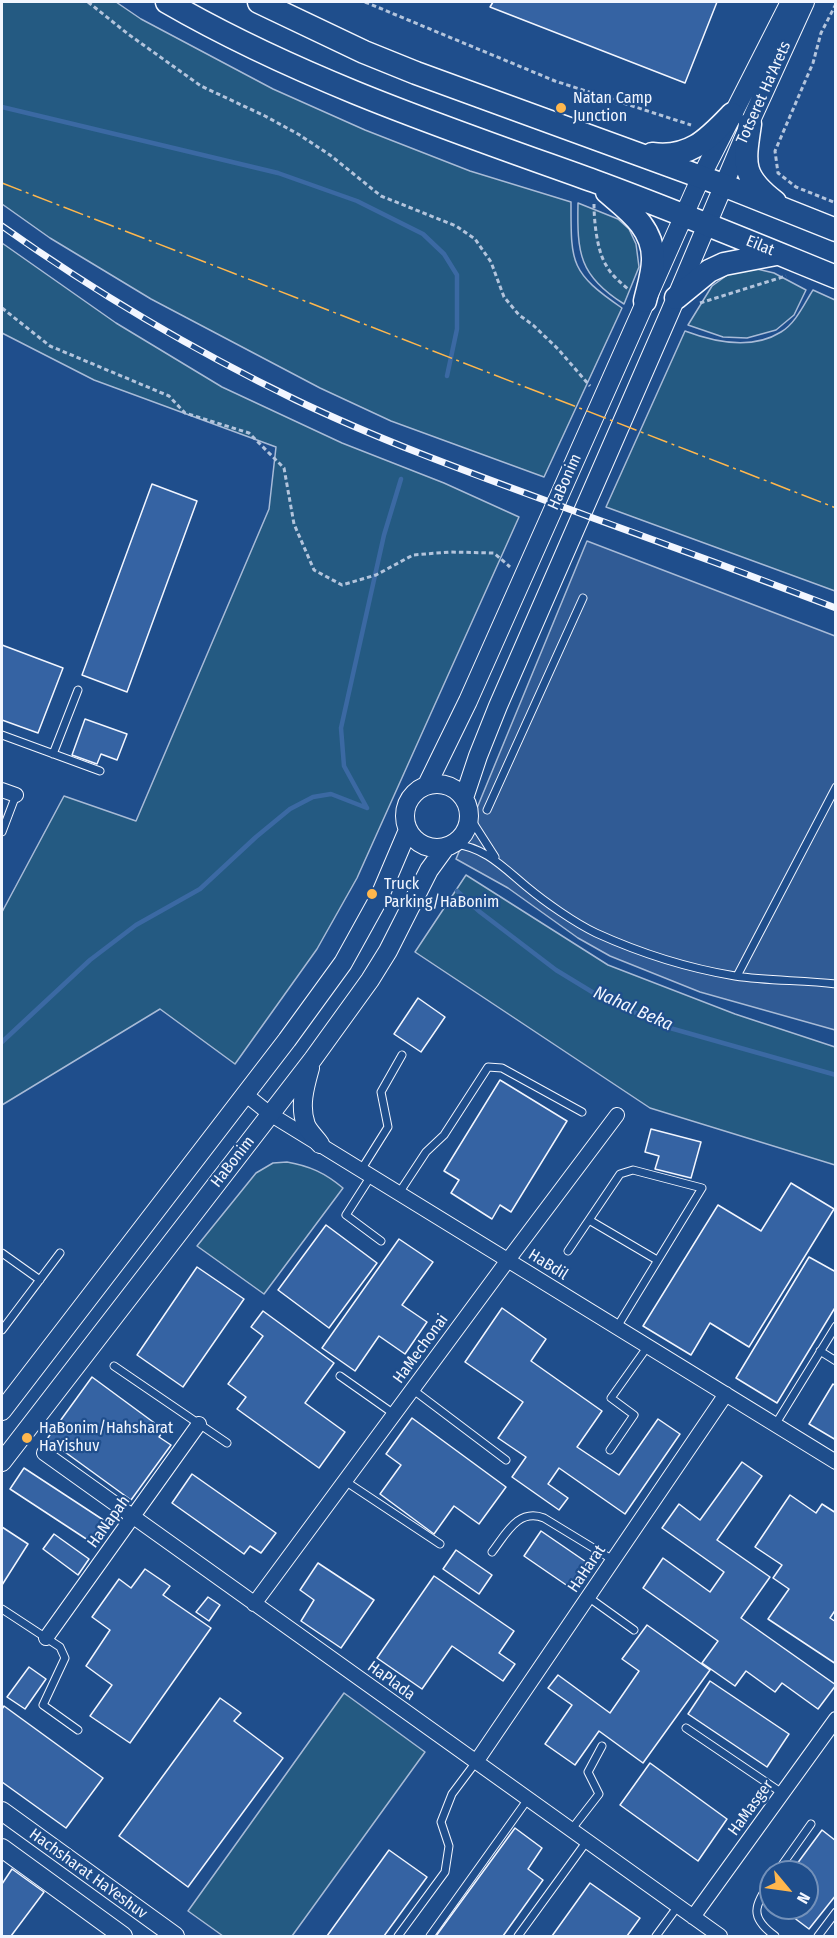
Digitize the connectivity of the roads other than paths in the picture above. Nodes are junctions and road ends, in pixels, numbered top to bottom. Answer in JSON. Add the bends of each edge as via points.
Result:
{"nodes":[{"id":1,"x":168,"y":2,"type":"edge"},
{"id":2,"x":259,"y":2,"type":"edge"},
{"id":3,"x":790,"y":2,"type":"edge"},
{"id":4,"x":805,"y":2,"type":"edge"},
{"id":5,"x":741,"y":119,"type":"junction"},
{"id":6,"x":637,"y":153,"type":"junction"},
{"id":7,"x":701,"y":177,"type":"junction"},
{"id":8,"x":594,"y":182,"type":"junction"},
{"id":9,"x":723,"y":185,"type":"junction"},
{"id":10,"x":785,"y":210,"type":"junction"},
{"id":11,"x":684,"y":215,"type":"junction"},
{"id":12,"x":707,"y":224,"type":"junction"},
{"id":13,"x":836,"y":231,"type":"edge"},
{"id":14,"x":779,"y":254,"type":"junction"},
{"id":15,"x":836,"y":277,"type":"edge"},
{"id":16,"x":645,"y":301,"type":"junction"},
{"id":17,"x":673,"y":305,"type":"junction"},
{"id":18,"x":583,"y":598,"type":"dead end"},
{"id":19,"x":78,"y":690,"type":"dead end"},
{"id":20,"x":2,"y":735,"type":"edge"},
{"id":21,"x":53,"y":754,"type":"junction"},
{"id":22,"x":100,"y":771,"type":"dead end"},
{"id":23,"x":427,"y":785,"type":"junction"},
{"id":24,"x":836,"y":787,"type":"edge"},
{"id":25,"x":2,"y":790,"type":"edge"},
{"id":26,"x":16,"y":795,"type":"joint"},
{"id":27,"x":464,"y":798,"type":"junction"},
{"id":28,"x":478,"y":814,"type":"junction"},
{"id":29,"x":408,"y":830,"type":"junction"},
{"id":30,"x":2,"y":832,"type":"edge"},
{"id":31,"x":449,"y":846,"type":"junction"},
{"id":32,"x":502,"y":866,"type":"junction"},
{"id":33,"x":737,"y":976,"type":"junction"},
{"id":34,"x":836,"y":984,"type":"edge"},
{"id":35,"x":402,"y":1054,"type":"dead end"},
{"id":36,"x":313,"y":1059,"type":"junction"},
{"id":37,"x":245,"y":1095,"type":"junction"},
{"id":38,"x":582,"y":1112,"type":"dead end"},
{"id":39,"x":270,"y":1114,"type":"junction"},
{"id":40,"x":617,"y":1115,"type":"dead end"},
{"id":41,"x":320,"y":1144,"type":"junction"},
{"id":42,"x":366,"y":1173,"type":"junction"},
{"id":43,"x":399,"y":1193,"type":"junction"},
{"id":44,"x":589,"y":1220,"type":"junction"},
{"id":45,"x":381,"y":1240,"type":"dead end"},
{"id":46,"x":568,"y":1251,"type":"dead end"},
{"id":47,"x":2,"y":1253,"type":"edge"},
{"id":48,"x":60,"y":1253,"type":"dead end"},
{"id":49,"x":508,"y":1260,"type":"junction"},
{"id":50,"x":657,"y":1260,"type":"junction"},
{"id":51,"x":40,"y":1280,"type":"junction"},
{"id":52,"x":836,"y":1326,"type":"edge"},
{"id":53,"x":617,"y":1327,"type":"junction"},
{"id":54,"x":2,"y":1330,"type":"edge"},
{"id":55,"x":648,"y":1346,"type":"junction"},
{"id":56,"x":820,"y":1351,"type":"junction"},
{"id":57,"x":836,"y":1361,"type":"edge"},
{"id":58,"x":114,"y":1366,"type":"dead end"},
{"id":59,"x":340,"y":1376,"type":"dead end"},
{"id":60,"x":412,"y":1389,"type":"junction"},
{"id":61,"x":726,"y":1394,"type":"junction"},
{"id":62,"x":2,"y":1412,"type":"edge"},
{"id":63,"x":394,"y":1414,"type":"junction"},
{"id":64,"x":199,"y":1424,"type":"junction"},
{"id":65,"x":775,"y":1425,"type":"junction"},
{"id":66,"x":227,"y":1443,"type":"dead end"},
{"id":67,"x":610,"y":1450,"type":"dead end"},
{"id":68,"x":44,"y":1453,"type":"dead end"},
{"id":69,"x":507,"y":1460,"type":"dead end"},
{"id":70,"x":2,"y":1462,"type":"edge"},
{"id":71,"x":836,"y":1462,"type":"edge"},
{"id":72,"x":345,"y":1480,"type":"junction"},
{"id":73,"x":133,"y":1517,"type":"junction"},
{"id":74,"x":440,"y":1544,"type":"dead end"},
{"id":75,"x":492,"y":1552,"type":"dead end"},
{"id":76,"x":613,"y":1560,"type":"junction"},
{"id":77,"x":588,"y":1597,"type":"junction"},
{"id":78,"x":254,"y":1604,"type":"junction"},
{"id":79,"x":2,"y":1609,"type":"edge"},
{"id":80,"x":634,"y":1630,"type":"dead end"},
{"id":81,"x":46,"y":1638,"type":"junction"},
{"id":82,"x":836,"y":1719,"type":"edge"},
{"id":83,"x":686,"y":1728,"type":"dead end"},
{"id":84,"x":78,"y":1730,"type":"dead end"},
{"id":85,"x":602,"y":1746,"type":"dead end"},
{"id":86,"x":476,"y":1762,"type":"junction"},
{"id":87,"x":782,"y":1793,"type":"junction"},
{"id":88,"x":528,"y":1799,"type":"junction"},
{"id":89,"x":2,"y":1811,"type":"edge"},
{"id":90,"x":811,"y":1824,"type":"dead end"},
{"id":91,"x":571,"y":1830,"type":"junction"},
{"id":92,"x":586,"y":1841,"type":"junction"},
{"id":93,"x":2,"y":1848,"type":"edge"},
{"id":94,"x":786,"y":1860,"type":"edge"},
{"id":95,"x":759,"y":1899,"type":"edge"},
{"id":96,"x":678,"y":1906,"type":"junction"},
{"id":97,"x":836,"y":1912,"type":"edge"},
{"id":98,"x":693,"y":1917,"type":"junction"},
{"id":99,"x":123,"y":1936,"type":"edge"},
{"id":100,"x":175,"y":1936,"type":"edge"},
{"id":101,"x":398,"y":1936,"type":"edge"},
{"id":102,"x":430,"y":1936,"type":"edge"},
{"id":103,"x":518,"y":1936,"type":"edge"},
{"id":104,"x":656,"y":1936,"type":"edge"},
{"id":105,"x":720,"y":1936,"type":"edge"},
{"id":106,"x":775,"y":1936,"type":"edge"},
{"id":107,"x":818,"y":1936,"type":"edge"}],
"edges":[{"from":1,"to":8,"type":"main road","name":"Eilat","via":[[347,90]]},
{"from":2,"to":6,"type":"main road","via":[[364,52]]},
{"from":3,"to":5,"type":"street","name":"Totseret Ha'Arets"},
{"from":4,"to":5,"type":"street","name":"Totseret Ha'Arets"},
{"from":5,"to":6,"type":"main road","via":[[690,150],[667,156]]},
{"from":5,"to":7,"type":"street","name":"Totseret Ha'Arets"},
{"from":5,"to":9,"type":"street","name":"Totseret Ha'Arets"},
{"from":5,"to":10,"type":"main road","via":[[747,170],[758,189]]},
{"from":6,"to":7,"type":"main road"},
{"from":7,"to":9,"type":"main road"},
{"from":7,"to":11,"type":"street","name":"HaBonim"},
{"from":8,"to":11,"type":"main road","name":"Eilat"},
{"from":8,"to":16,"type":"main road","via":[[644,227],[653,260]]},
{"from":9,"to":10,"type":"main road"},
{"from":9,"to":12,"type":"street","name":"HaBonim"},
{"from":10,"to":13,"type":"main road"},
{"from":11,"to":12,"type":"main road","name":"Eilat"},
{"from":11,"to":16,"type":"street","name":"HaBonim"},
{"from":12,"to":14,"type":"main road","name":"Eilat"},
{"from":12,"to":17,"type":"street","name":"HaBonim"},
{"from":14,"to":15,"type":"main road","name":"Eilat"},
{"from":14,"to":17,"type":"main road","via":[[724,264],[709,271]]},
{"from":16,"to":23,"type":"street","name":"HaBonim"},
{"from":17,"to":27,"type":"street","name":"HaBonim","via":[[498,706]]},
{"from":18,"to":28,"type":"lane"},
{"from":19,"to":21,"type":"lane"},
{"from":20,"to":21,"type":"lane"},
{"from":21,"to":22,"type":"lane"},
{"from":23,"to":27,"type":"street","via":[[448,785]]},
{"from":23,"to":29,"type":"street","via":[[417,790],[405,809]]},
{"from":24,"to":33,"type":"lane"},
{"from":25,"to":26,"type":"street"},
{"from":26,"to":30,"type":"lane"},
{"from":27,"to":28,"type":"street"},
{"from":28,"to":31,"type":"street"},
{"from":28,"to":32,"type":"lane"},
{"from":29,"to":31,"type":"street","via":[[423,846]]},
{"from":29,"to":37,"type":"street","name":"HaBonim","via":[[379,898],[343,963]]},
{"from":31,"to":32,"type":"lane","via":[[477,848]]},
{"from":31,"to":36,"type":"street","name":"HaBonim","via":[[429,870],[370,980]]},
{"from":32,"to":33,"type":"lane","via":[[594,932],[685,966]]},
{"from":33,"to":34,"type":"lane"},
{"from":35,"to":42,"type":"lane","via":[[381,1092],[387,1127]]},
{"from":36,"to":39,"type":"street","name":"HaBonim"},
{"from":36,"to":41,"type":"street","via":[[303,1092],[303,1109],[306,1125]]},
{"from":37,"to":39,"type":"street","name":"HaBdil"},
{"from":37,"to":62,"type":"street","name":"HaBonim"},
{"from":38,"to":43,"type":"lane","via":[[502,1068],[489,1067]]},
{"from":39,"to":41,"type":"street","name":"HaBdil"},
{"from":39,"to":70,"type":"street","name":"HaBonim"},
{"from":40,"to":49,"type":"street","name":"HaMechonai"},
{"from":41,"to":42,"type":"street","name":"HaBdil"},
{"from":42,"to":43,"type":"street","name":"HaBdil"},
{"from":42,"to":45,"type":"lane","via":[[346,1215]]},
{"from":43,"to":49,"type":"street","name":"HaBdil"},
{"from":44,"to":46,"type":"lane"},
{"from":44,"to":50,"type":"lane"},
{"from":44,"to":50,"type":"lane","via":[[620,1174],[633,1170],[702,1188]]},
{"from":47,"to":51,"type":"lane"},
{"from":48,"to":51,"type":"lane"},
{"from":49,"to":53,"type":"street","name":"HaBdil"},
{"from":49,"to":60,"type":"street","name":"HaMechonai"},
{"from":50,"to":53,"type":"lane"},
{"from":51,"to":54,"type":"lane"},
{"from":52,"to":56,"type":"lane"},
{"from":53,"to":55,"type":"street","name":"HaBdil"},
{"from":55,"to":61,"type":"street","name":"HaBdil"},
{"from":55,"to":67,"type":"lane","via":[[611,1398],[634,1415]]},
{"from":56,"to":57,"type":"lane"},
{"from":56,"to":65,"type":"lane"},
{"from":58,"to":64,"type":"lane"},
{"from":59,"to":63,"type":"lane"},
{"from":60,"to":63,"type":"street","name":"HaMechonai"},
{"from":60,"to":69,"type":"lane"},
{"from":61,"to":65,"type":"street","name":"HaBdil"},
{"from":61,"to":76,"type":"street","name":"HaHarat"},
{"from":63,"to":72,"type":"street","name":"HaMechonai"},
{"from":64,"to":66,"type":"lane"},
{"from":64,"to":73,"type":"street","name":"HaNapah"},
{"from":65,"to":71,"type":"street","name":"HaBdil"},
{"from":68,"to":73,"type":"street","name":"HaPlada"},
{"from":72,"to":74,"type":"lane"},
{"from":72,"to":78,"type":"street","name":"HaMechonai"},
{"from":73,"to":78,"type":"street","name":"HaPlada"},
{"from":73,"to":81,"type":"street","name":"HaNapah"},
{"from":75,"to":76,"type":"lane","via":[[518,1519],[533,1514]]},
{"from":76,"to":77,"type":"street","name":"HaHarat"},
{"from":77,"to":80,"type":"lane"},
{"from":77,"to":86,"type":"street","name":"HaHarat"},
{"from":78,"to":86,"type":"street","name":"HaPlada"},
{"from":79,"to":81,"type":"lane"},
{"from":81,"to":84,"type":"lane","via":[[60,1647],[65,1658],[43,1705]]},
{"from":82,"to":87,"type":"street","name":"HaMasger"},
{"from":83,"to":87,"type":"lane"},
{"from":85,"to":91,"type":"lane","via":[[588,1772],[599,1794]]},
{"from":86,"to":88,"type":"street","name":"HaPlada"},
{"from":86,"to":101,"type":"lane","via":[[452,1794],[441,1822],[449,1846],[445,1872]]},
{"from":87,"to":98,"type":"street","name":"HaMasger"},
{"from":88,"to":91,"type":"street","name":"HaPlada"},
{"from":88,"to":102,"type":"lane"},
{"from":89,"to":100,"type":"street","name":"Hachsharat HaYeshuv"},
{"from":90,"to":94,"type":"lane"},
{"from":91,"to":92,"type":"street","name":"HaPlada"},
{"from":92,"to":96,"type":"street","name":"HaPlada"},
{"from":92,"to":103,"type":"lane"},
{"from":93,"to":99,"type":"street","name":"Hachsharat HaYeshuv"},
{"from":95,"to":106,"type":"lane","via":[[756,1912],[761,1926]]},
{"from":96,"to":98,"type":"street","name":"HaPlada"},
{"from":96,"to":104,"type":"lane"},
{"from":97,"to":107,"type":"lane"},
{"from":98,"to":105,"type":"street","name":"HaPlada"}]}
